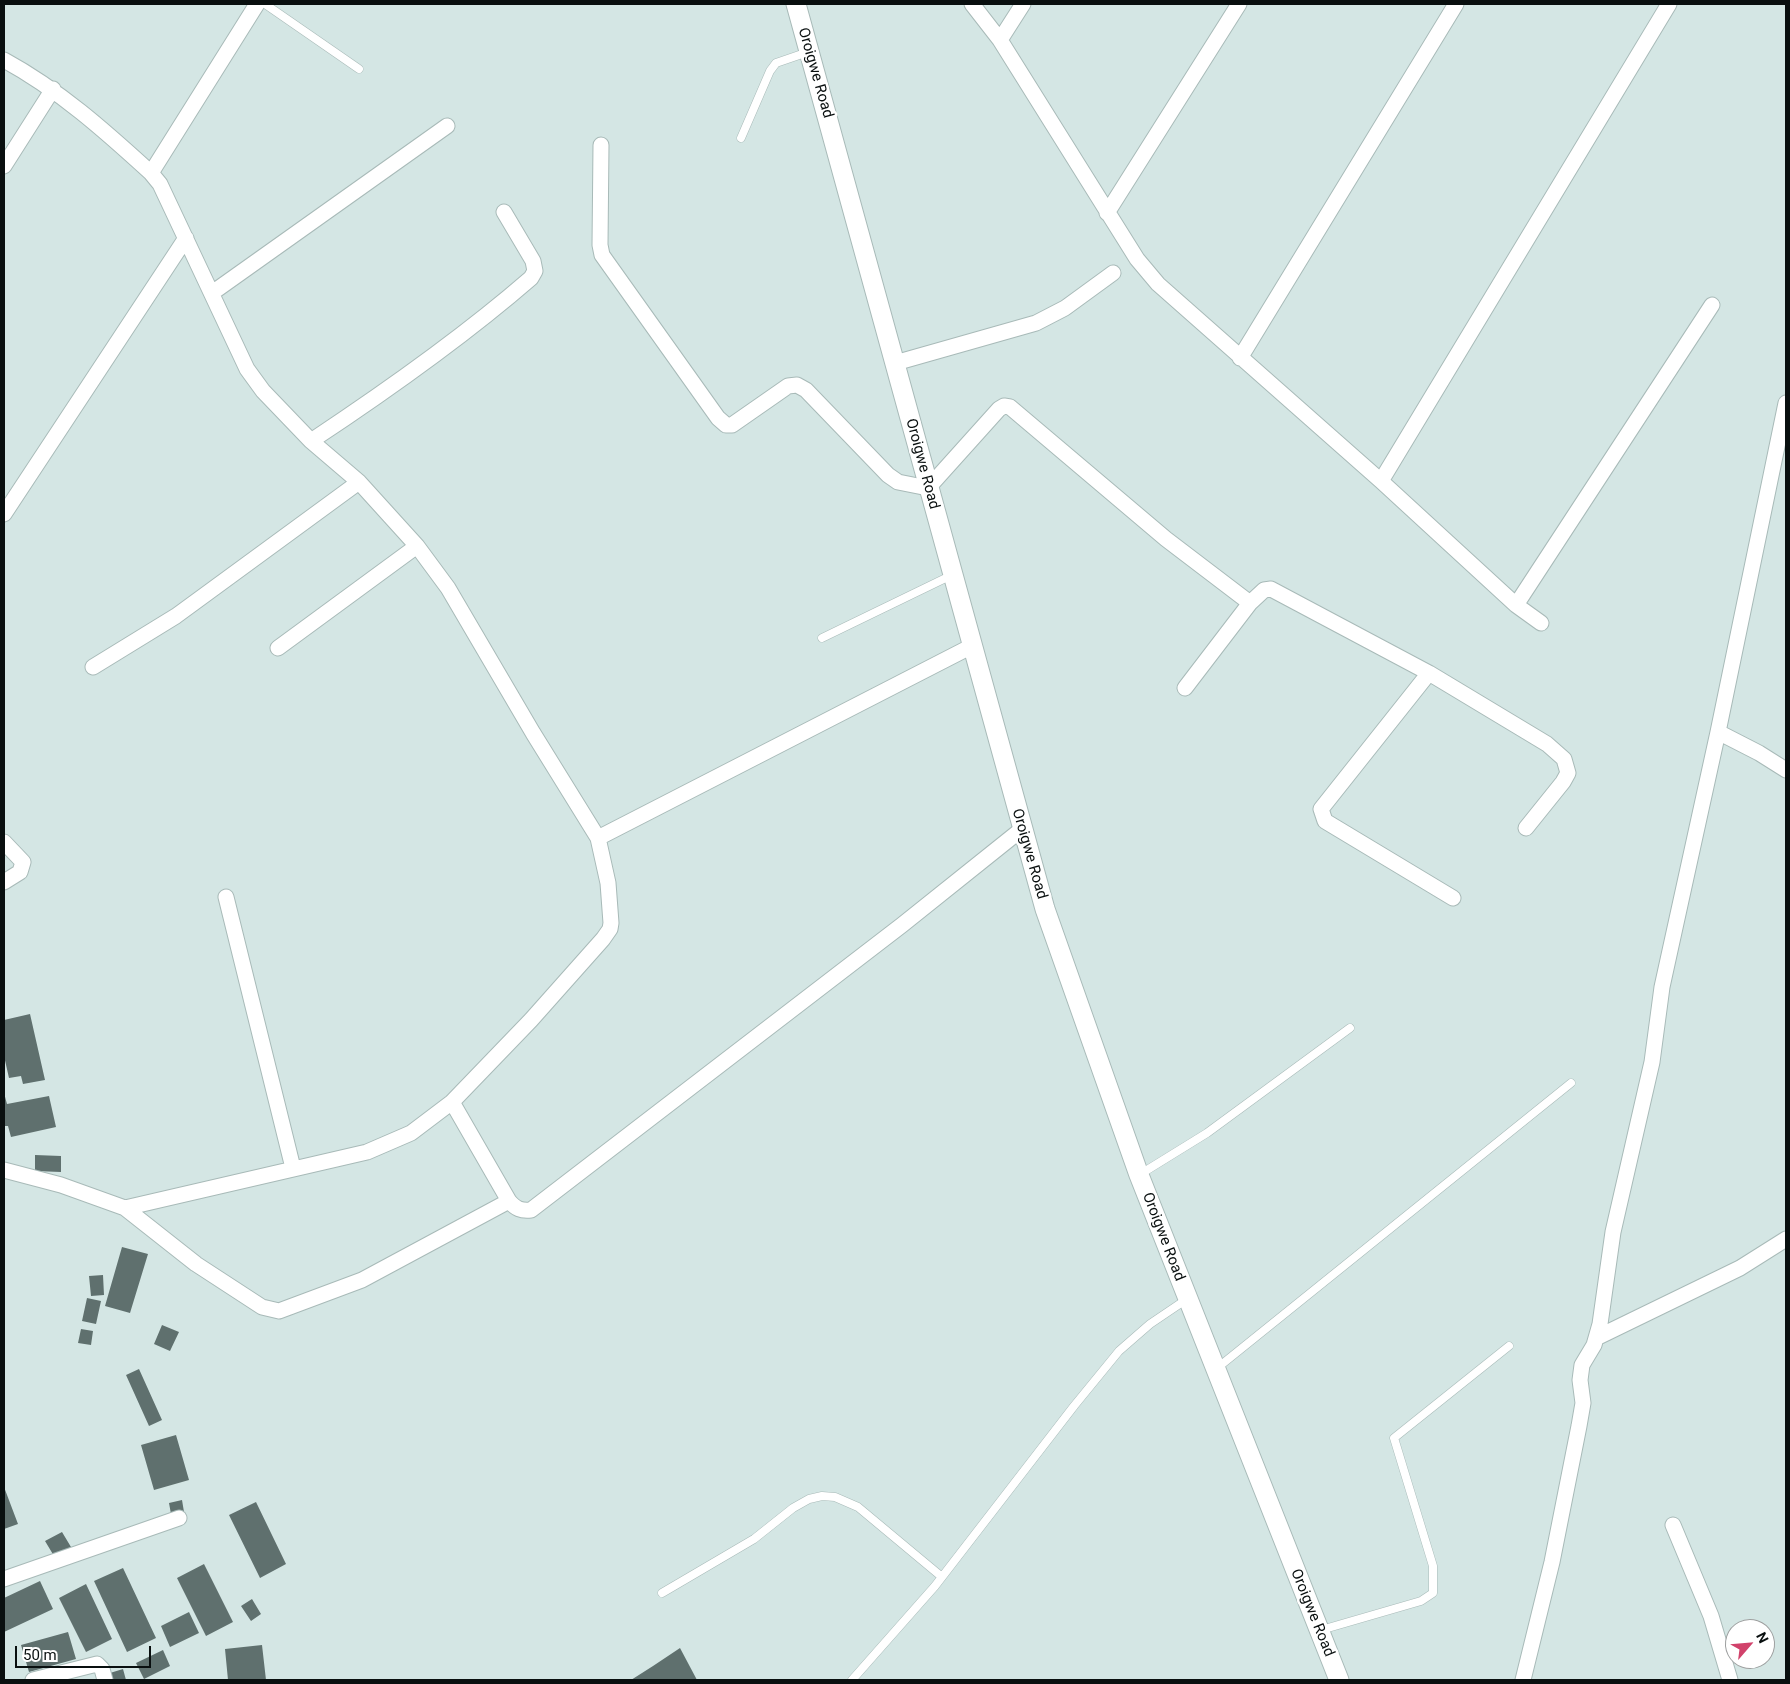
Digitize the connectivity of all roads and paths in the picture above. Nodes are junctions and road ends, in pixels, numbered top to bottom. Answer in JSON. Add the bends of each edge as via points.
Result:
{"nodes":[{"id":1,"x":257,"y":4,"type":"edge"},
{"id":2,"x":265,"y":4,"type":"edge"},
{"id":3,"x":796,"y":4,"type":"edge"},
{"id":4,"x":972,"y":4,"type":"edge"},
{"id":5,"x":1023,"y":4,"type":"edge"},
{"id":6,"x":1239,"y":4,"type":"edge"},
{"id":7,"x":1456,"y":4,"type":"edge"},
{"id":8,"x":1668,"y":4,"type":"edge"},
{"id":9,"x":1000,"y":40,"type":"junction"},
{"id":10,"x":810,"y":51,"type":"junction"},
{"id":11,"x":4,"y":60,"type":"edge"},
{"id":12,"x":359,"y":69,"type":"dead end"},
{"id":13,"x":53,"y":88,"type":"junction"},
{"id":14,"x":448,"y":126,"type":"dead end"},
{"id":15,"x":741,"y":138,"type":"dead end"},
{"id":16,"x":601,"y":145,"type":"dead end"},
{"id":17,"x":4,"y":166,"type":"edge"},
{"id":18,"x":151,"y":173,"type":"junction"},
{"id":19,"x":504,"y":212,"type":"dead end"},
{"id":20,"x":1107,"y":213,"type":"junction"},
{"id":21,"x":186,"y":238,"type":"junction"},
{"id":22,"x":1113,"y":273,"type":"dead end"},
{"id":23,"x":212,"y":293,"type":"junction"},
{"id":24,"x":1712,"y":305,"type":"dead end"},
{"id":25,"x":1240,"y":358,"type":"junction"},
{"id":26,"x":895,"y":363,"type":"junction"},
{"id":27,"x":1786,"y":403,"type":"edge"},
{"id":28,"x":311,"y":440,"type":"junction"},
{"id":29,"x":1381,"y":480,"type":"junction"},
{"id":30,"x":359,"y":482,"type":"junction"},
{"id":31,"x":928,"y":488,"type":"junction"},
{"id":32,"x":4,"y":514,"type":"edge"},
{"id":33,"x":417,"y":546,"type":"junction"},
{"id":34,"x":952,"y":574,"type":"junction"},
{"id":35,"x":1250,"y":603,"type":"junction"},
{"id":36,"x":1516,"y":604,"type":"junction"},
{"id":37,"x":1541,"y":623,"type":"dead end"},
{"id":38,"x":822,"y":638,"type":"dead end"},
{"id":39,"x":972,"y":646,"type":"junction"},
{"id":40,"x":278,"y":648,"type":"dead end"},
{"id":41,"x":93,"y":667,"type":"dead end"},
{"id":42,"x":1429,"y":673,"type":"junction"},
{"id":43,"x":1185,"y":688,"type":"dead end"},
{"id":44,"x":1718,"y":732,"type":"junction"},
{"id":45,"x":1786,"y":770,"type":"edge"},
{"id":46,"x":1526,"y":828,"type":"dead end"},
{"id":47,"x":1022,"y":829,"type":"junction"},
{"id":48,"x":598,"y":838,"type":"junction"},
{"id":49,"x":4,"y":842,"type":"edge"},
{"id":50,"x":4,"y":882,"type":"edge"},
{"id":51,"x":226,"y":897,"type":"dead end"},
{"id":52,"x":1453,"y":898,"type":"dead end"},
{"id":53,"x":1350,"y":1028,"type":"dead end"},
{"id":54,"x":1571,"y":1083,"type":"dead end"},
{"id":55,"x":452,"y":1102,"type":"junction"},
{"id":56,"x":293,"y":1168,"type":"junction"},
{"id":57,"x":4,"y":1170,"type":"edge"},
{"id":58,"x":1139,"y":1175,"type":"junction"},
{"id":59,"x":509,"y":1201,"type":"junction"},
{"id":60,"x":125,"y":1208,"type":"junction"},
{"id":61,"x":1786,"y":1239,"type":"edge"},
{"id":62,"x":1187,"y":1299,"type":"junction"},
{"id":63,"x":1596,"y":1338,"type":"junction"},
{"id":64,"x":1509,"y":1346,"type":"dead end"},
{"id":65,"x":1215,"y":1370,"type":"junction"},
{"id":66,"x":179,"y":1518,"type":"dead end"},
{"id":67,"x":1674,"y":1525,"type":"dead end"},
{"id":68,"x":942,"y":1577,"type":"junction"},
{"id":69,"x":4,"y":1579,"type":"edge"},
{"id":70,"x":662,"y":1593,"type":"dead end"},
{"id":71,"x":1319,"y":1631,"type":"junction"},
{"id":72,"x":33,"y":1680,"type":"edge"},
{"id":73,"x":105,"y":1680,"type":"edge"},
{"id":74,"x":852,"y":1680,"type":"edge"},
{"id":75,"x":1339,"y":1680,"type":"edge"},
{"id":76,"x":1523,"y":1680,"type":"edge"},
{"id":77,"x":1730,"y":1680,"type":"edge"}],
"edges":[{"from":1,"to":18,"type":"street"},
{"from":2,"to":12,"type":"lane"},
{"from":3,"to":10,"type":"street","name":"Oroigwe Road"},
{"from":4,"to":9,"type":"street"},
{"from":5,"to":9,"type":"street"},
{"from":6,"to":20,"type":"street"},
{"from":7,"to":25,"type":"street"},
{"from":8,"to":29,"type":"street"},
{"from":9,"to":20,"type":"street"},
{"from":10,"to":15,"type":"lane","via":[[776,63]]},
{"from":10,"to":26,"type":"street","name":"Oroigwe Road"},
{"from":11,"to":13,"type":"street"},
{"from":13,"to":17,"type":"street"},
{"from":13,"to":18,"type":"street"},
{"from":14,"to":23,"type":"street"},
{"from":16,"to":31,"type":"street","via":[[602,255],[718,418],[726,425],[732,425],[788,386],[797,385],[806,390],[888,475],[898,482]]},
{"from":18,"to":21,"type":"street","via":[[170,202]]},
{"from":19,"to":28,"type":"street","via":[[532,261],[535,271],[531,278],[474,327],[416,370]]},
{"from":20,"to":25,"type":"street","via":[[1158,284]]},
{"from":21,"to":23,"type":"street"},
{"from":21,"to":32,"type":"street"},
{"from":22,"to":26,"type":"street","via":[[1065,308],[1036,323]]},
{"from":23,"to":28,"type":"street","via":[[247,369],[263,391]]},
{"from":24,"to":36,"type":"street"},
{"from":25,"to":29,"type":"street"},
{"from":26,"to":31,"type":"street","name":"Oroigwe Road"},
{"from":27,"to":44,"type":"street"},
{"from":28,"to":30,"type":"street"},
{"from":29,"to":36,"type":"street"},
{"from":30,"to":33,"type":"street"},
{"from":30,"to":41,"type":"street","via":[[176,616]]},
{"from":31,"to":34,"type":"street","name":"Oroigwe Road"},
{"from":31,"to":35,"type":"street","via":[[999,408],[1010,407],[1166,539]]},
{"from":33,"to":40,"type":"street"},
{"from":33,"to":48,"type":"street","via":[[453,596],[532,734]]},
{"from":34,"to":38,"type":"lane"},
{"from":34,"to":39,"type":"street","name":"Oroigwe Road"},
{"from":35,"to":42,"type":"street","via":[[1264,590],[1271,589]]},
{"from":35,"to":43,"type":"street"},
{"from":36,"to":37,"type":"street"},
{"from":39,"to":47,"type":"street","name":"Oroigwe Road"},
{"from":39,"to":48,"type":"street"},
{"from":42,"to":46,"type":"street","via":[[1547,744],[1564,759],[1568,773]]},
{"from":42,"to":52,"type":"street","via":[[1322,809],[1321,815],[1325,821]]},
{"from":44,"to":45,"type":"street"},
{"from":44,"to":63,"type":"street","via":[[1662,987],[1652,1062],[1613,1232]]},
{"from":47,"to":58,"type":"street","name":"Oroigwe Road","via":[[1045,909]]},
{"from":47,"to":59,"type":"street","via":[[546,1200],[531,1210],[523,1211]]},
{"from":48,"to":55,"type":"street","via":[[608,883],[610,929],[531,1020]]},
{"from":49,"to":50,"type":"street","via":[[23,862],[20,872]]},
{"from":51,"to":56,"type":"street"},
{"from":53,"to":58,"type":"lane","via":[[1207,1133]]},
{"from":54,"to":65,"type":"lane"},
{"from":55,"to":56,"type":"street","via":[[431,1120],[391,1144]]},
{"from":55,"to":59,"type":"street"},
{"from":56,"to":60,"type":"street"},
{"from":57,"to":60,"type":"street","via":[[61,1185]]},
{"from":58,"to":62,"type":"street","name":"Oroigwe Road"},
{"from":59,"to":60,"type":"street","via":[[362,1280],[279,1311],[262,1307],[196,1264]]},
{"from":61,"to":63,"type":"street","via":[[1740,1268]]},
{"from":62,"to":65,"type":"street","name":"Oroigwe Road"},
{"from":62,"to":68,"type":"lane","via":[[1150,1324],[1119,1351]]},
{"from":63,"to":76,"type":"street","via":[[1582,1365],[1583,1403],[1579,1426],[1552,1562]]},
{"from":64,"to":71,"type":"lane","via":[[1394,1438],[1433,1566],[1433,1593],[1421,1601]]},
{"from":65,"to":71,"type":"street","name":"Oroigwe Road"},
{"from":66,"to":69,"type":"street"},
{"from":67,"to":77,"type":"street","via":[[1711,1616]]},
{"from":68,"to":70,"type":"lane","via":[[858,1507],[835,1497],[822,1496],[793,1508],[754,1539]]},
{"from":68,"to":74,"type":"lane"},
{"from":71,"to":75,"type":"street","name":"Oroigwe Road"},
{"from":72,"to":73,"type":"street","via":[[97,1664]]}]}
